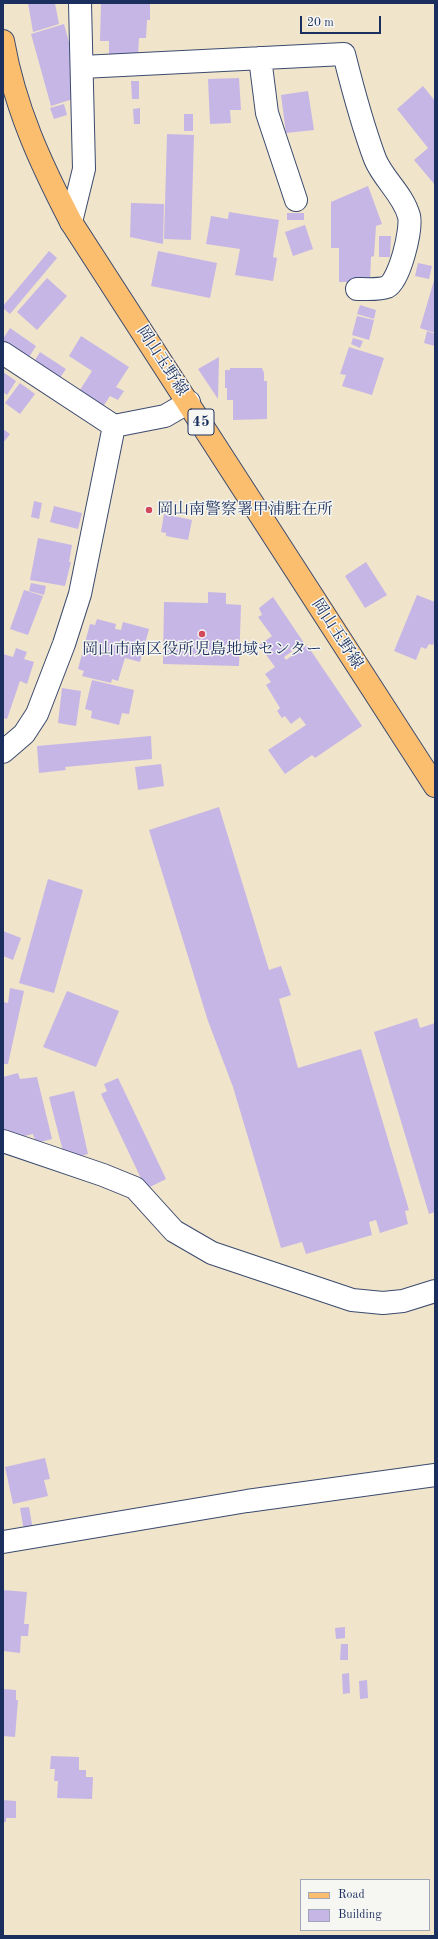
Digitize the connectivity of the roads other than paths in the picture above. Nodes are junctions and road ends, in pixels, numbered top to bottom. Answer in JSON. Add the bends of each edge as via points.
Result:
{"nodes":[{"id":1,"x":80,"y":3,"type":"edge"},
{"id":2,"x":3,"y":41,"type":"edge"},
{"id":3,"x":260,"y":58,"type":"junction"},
{"id":4,"x":82,"y":67,"type":"junction"},
{"id":5,"x":296,"y":200,"type":"dead end"},
{"id":6,"x":71,"y":222,"type":"junction"},
{"id":7,"x":357,"y":289,"type":"dead end"},
{"id":8,"x":3,"y":353,"type":"edge"},
{"id":9,"x":189,"y":402,"type":"junction"},
{"id":10,"x":114,"y":426,"type":"junction"},
{"id":11,"x":3,"y":752,"type":"edge"},
{"id":12,"x":435,"y":786,"type":"edge"},
{"id":13,"x":3,"y":1141,"type":"edge"},
{"id":14,"x":435,"y":1291,"type":"edge"},
{"id":15,"x":435,"y":1475,"type":"edge"},
{"id":16,"x":3,"y":1542,"type":"edge"}],
"edges":[{"from":1,"to":4,"type":"street"},
{"from":2,"to":6,"type":"main road","name":"岡山玉野線","number":"45","via":[[15,95],[30,138]]},
{"from":3,"to":4,"type":"street"},
{"from":3,"to":5,"type":"street","via":[[267,113]]},
{"from":3,"to":7,"type":"street","via":[[344,54],[362,123],[376,162],[398,193],[409,217],[404,253],[395,280],[387,287]]},
{"from":4,"to":6,"type":"street","via":[[84,169]]},
{"from":6,"to":9,"type":"main road","name":"岡山玉野線","number":"45"},
{"from":8,"to":10,"type":"street"},
{"from":9,"to":10,"type":"street","via":[[165,416]]},
{"from":9,"to":12,"type":"main road","name":"岡山玉野線","number":"45"},
{"from":10,"to":11,"type":"street","via":[[80,594],[64,644],[37,714],[24,734]]},
{"from":13,"to":14,"type":"street","via":[[135,1188],[174,1230],[219,1255],[352,1300],[383,1303],[403,1301]]},
{"from":15,"to":16,"type":"street","via":[[247,1502]]}]}
